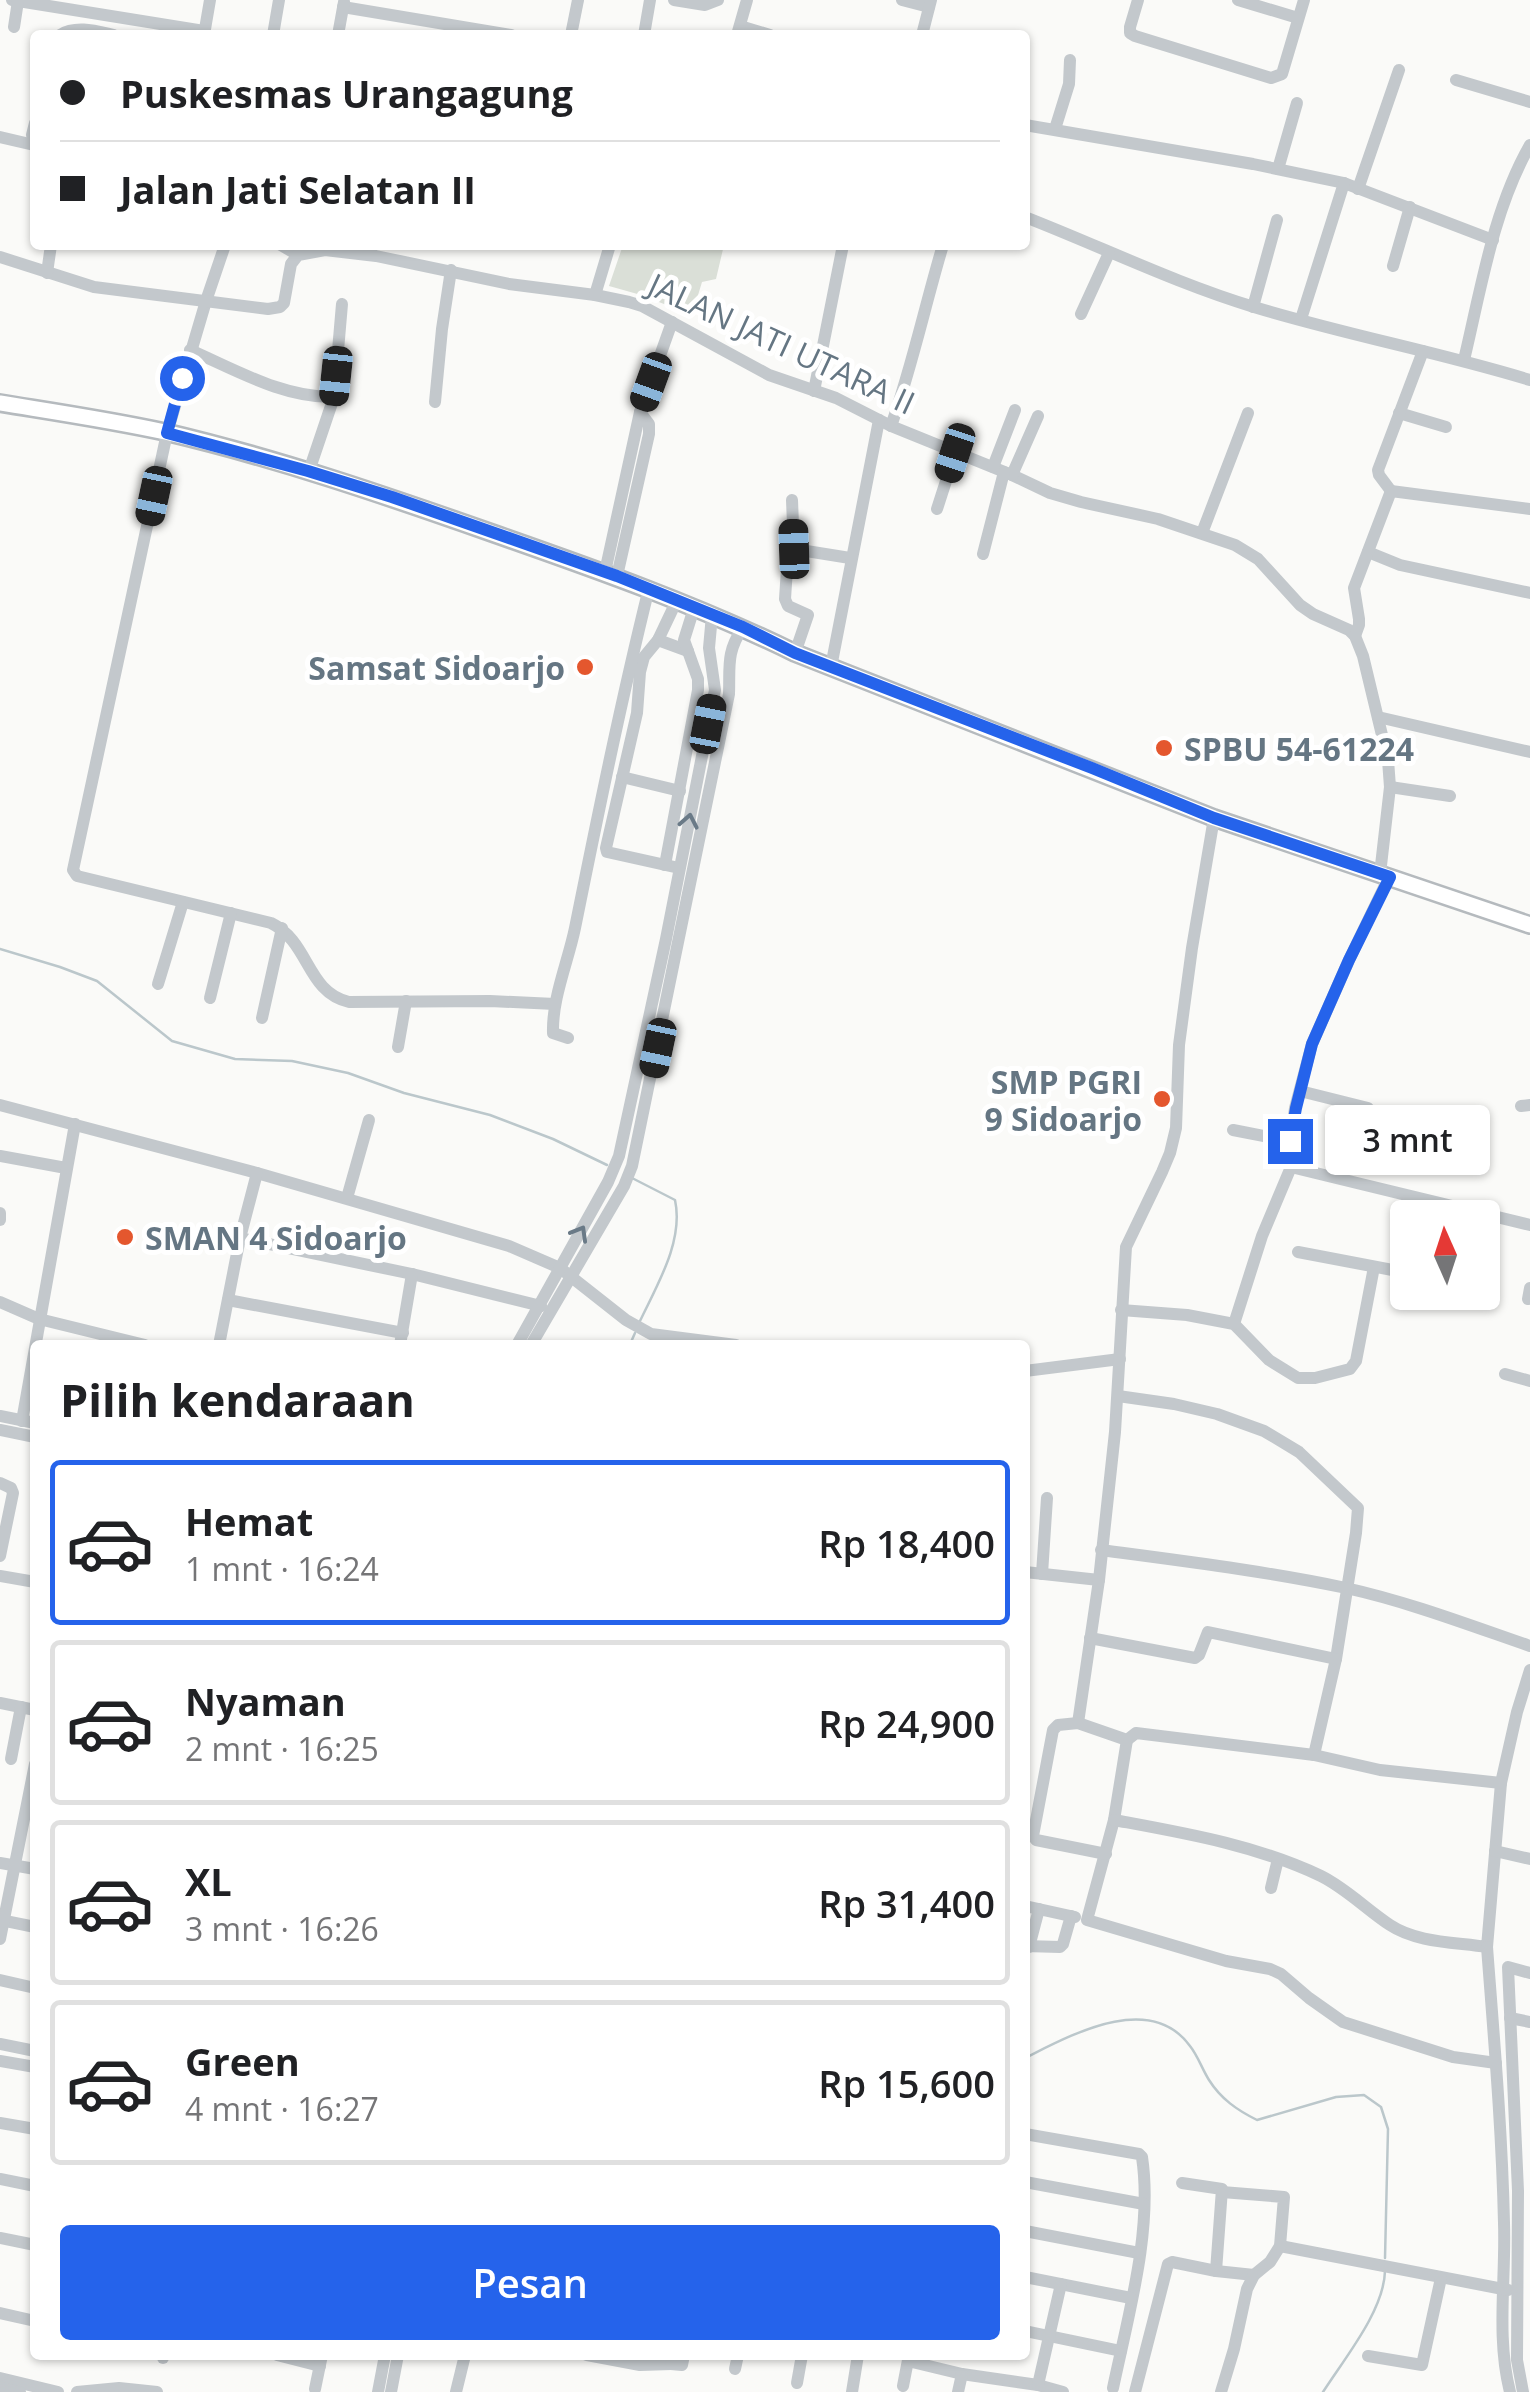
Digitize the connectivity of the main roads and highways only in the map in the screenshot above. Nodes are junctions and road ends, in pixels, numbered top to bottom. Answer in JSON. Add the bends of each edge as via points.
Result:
{"nodes":[{"id":1,"x":0,"y":403,"type":"edge"},
{"id":2,"x":1530,"y":924,"type":"edge"}],
"edges":[{"from":1,"to":2,"type":"main road","via":[[167,433],[392,497],[648,588],[1214,818]]}]}
